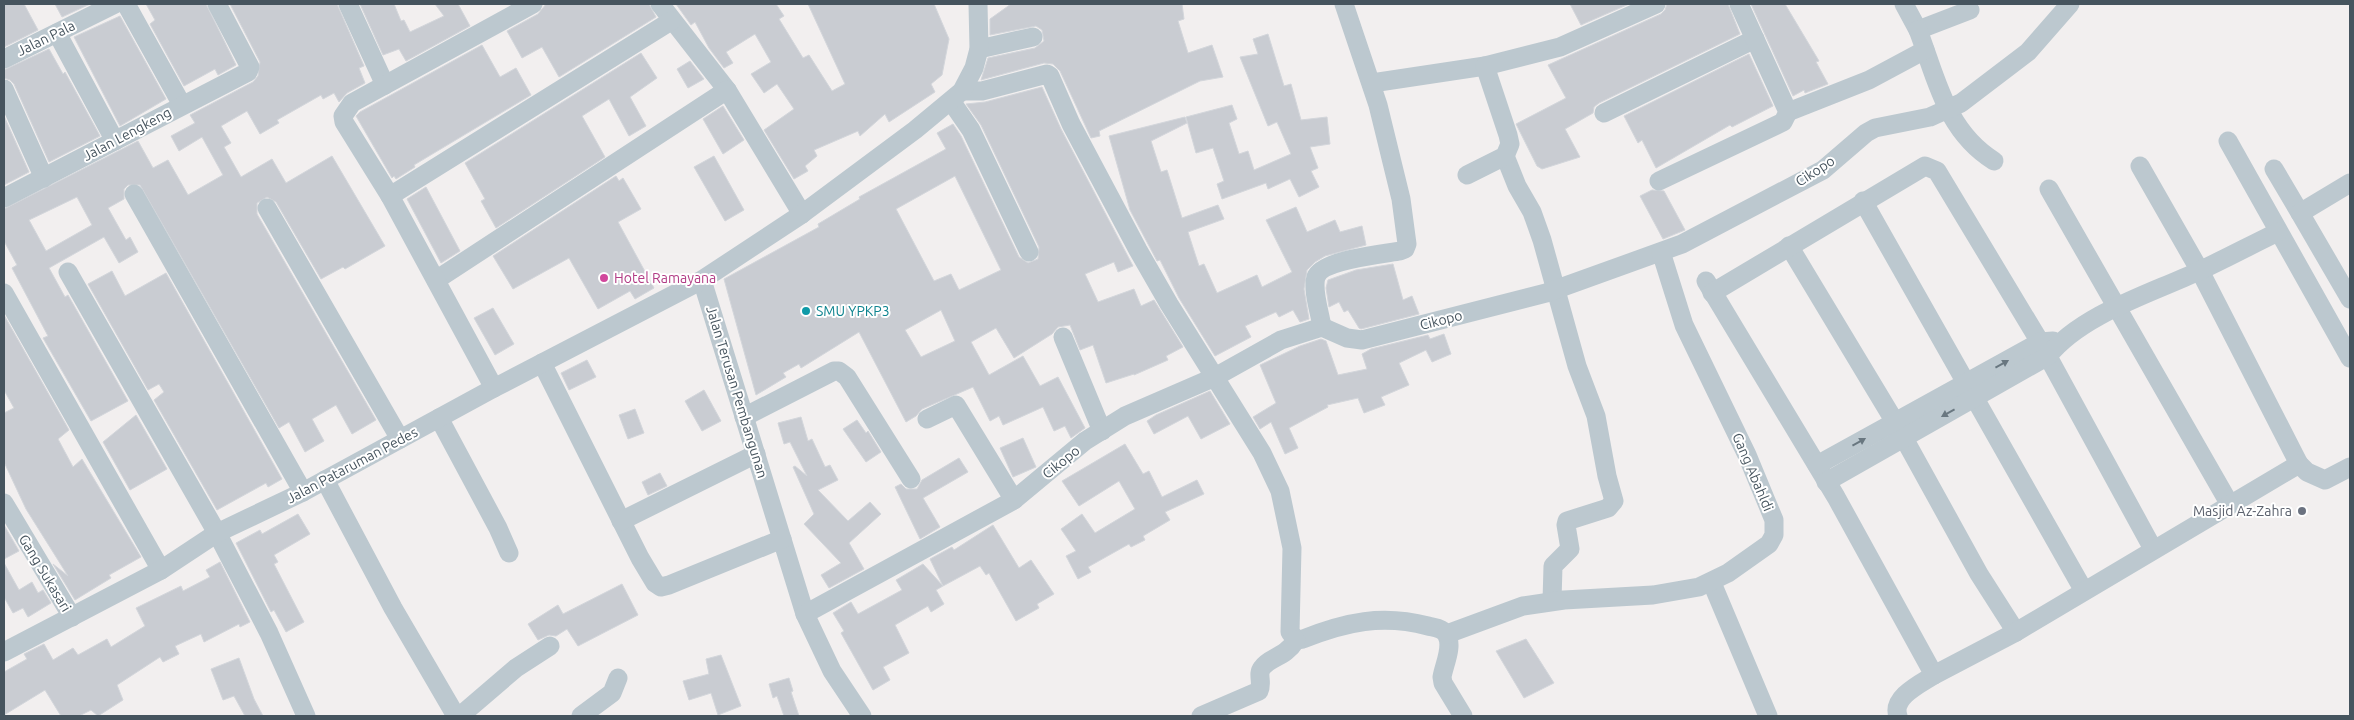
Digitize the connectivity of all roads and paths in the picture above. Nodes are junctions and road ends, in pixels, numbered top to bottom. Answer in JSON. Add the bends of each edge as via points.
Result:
{"nodes":[{"id":1,"x":115,"y":4,"type":"edge"},
{"id":2,"x":126,"y":4,"type":"edge"},
{"id":3,"x":217,"y":4,"type":"edge"},
{"id":4,"x":348,"y":4,"type":"edge"},
{"id":5,"x":533,"y":4,"type":"edge"},
{"id":6,"x":660,"y":4,"type":"edge"},
{"id":7,"x":978,"y":4,"type":"edge"},
{"id":8,"x":1344,"y":4,"type":"edge"},
{"id":9,"x":1656,"y":4,"type":"edge"},
{"id":10,"x":1739,"y":4,"type":"edge"},
{"id":11,"x":1904,"y":4,"type":"edge"},
{"id":12,"x":2070,"y":4,"type":"edge"},
{"id":13,"x":1970,"y":10,"type":"dead end"},
{"id":14,"x":671,"y":21,"type":"junction"},
{"id":15,"x":1918,"y":30,"type":"junction"},
{"id":16,"x":57,"y":33,"type":"junction"},
{"id":17,"x":1033,"y":37,"type":"dead end"},
{"id":18,"x":1755,"y":39,"type":"junction"},
{"id":19,"x":978,"y":49,"type":"junction"},
{"id":20,"x":1926,"y":50,"type":"junction"},
{"id":21,"x":4,"y":59,"type":"edge"},
{"id":22,"x":1485,"y":66,"type":"junction"},
{"id":23,"x":1372,"y":84,"type":"junction"},
{"id":24,"x":385,"y":85,"type":"junction"},
{"id":25,"x":4,"y":88,"type":"edge"},
{"id":26,"x":727,"y":90,"type":"junction"},
{"id":27,"x":956,"y":96,"type":"junction"},
{"id":28,"x":182,"y":105,"type":"junction"},
{"id":29,"x":1949,"y":110,"type":"junction"},
{"id":30,"x":1788,"y":112,"type":"junction"},
{"id":31,"x":1604,"y":113,"type":"dead end"},
{"id":32,"x":115,"y":141,"type":"junction"},
{"id":33,"x":2228,"y":141,"type":"dead end"},
{"id":34,"x":1506,"y":156,"type":"junction"},
{"id":35,"x":1994,"y":161,"type":"dead end"},
{"id":36,"x":2140,"y":166,"type":"dead end"},
{"id":37,"x":2274,"y":169,"type":"dead end"},
{"id":38,"x":1467,"y":175,"type":"dead end"},
{"id":39,"x":44,"y":178,"type":"junction"},
{"id":40,"x":1659,"y":181,"type":"dead end"},
{"id":41,"x":2350,"y":183,"type":"edge"},
{"id":42,"x":2050,"y":189,"type":"dead end"},
{"id":43,"x":134,"y":194,"type":"dead end"},
{"id":44,"x":390,"y":196,"type":"junction"},
{"id":45,"x":4,"y":198,"type":"edge"},
{"id":46,"x":1864,"y":201,"type":"junction"},
{"id":47,"x":267,"y":208,"type":"dead end"},
{"id":48,"x":2300,"y":213,"type":"junction"},
{"id":49,"x":802,"y":214,"type":"junction"},
{"id":50,"x":2278,"y":232,"type":"junction"},
{"id":51,"x":1789,"y":246,"type":"junction"},
{"id":52,"x":1029,"y":252,"type":"dead end"},
{"id":53,"x":1661,"y":252,"type":"junction"},
{"id":54,"x":2200,"y":271,"type":"junction"},
{"id":55,"x":68,"y":272,"type":"dead end"},
{"id":56,"x":436,"y":280,"type":"junction"},
{"id":57,"x":702,"y":280,"type":"junction"},
{"id":58,"x":2347,"y":286,"type":"edge"},
{"id":59,"x":1555,"y":290,"type":"junction"},
{"id":60,"x":4,"y":293,"type":"edge"},
{"id":61,"x":2118,"y":307,"type":"junction"},
{"id":62,"x":1322,"y":327,"type":"junction"},
{"id":63,"x":1063,"y":337,"type":"dead end"},
{"id":64,"x":2044,"y":349,"type":"junction"},
{"id":65,"x":2350,"y":358,"type":"edge"},
{"id":66,"x":542,"y":363,"type":"junction"},
{"id":67,"x":1216,"y":378,"type":"junction"},
{"id":68,"x":494,"y":388,"type":"junction"},
{"id":69,"x":1971,"y":390,"type":"junction"},
{"id":70,"x":744,"y":417,"type":"junction"},
{"id":71,"x":439,"y":418,"type":"junction"},
{"id":72,"x":927,"y":419,"type":"dead end"},
{"id":73,"x":1899,"y":430,"type":"junction"},
{"id":74,"x":1102,"y":431,"type":"junction"},
{"id":75,"x":400,"y":440,"type":"junction"},
{"id":76,"x":756,"y":454,"type":"junction"},
{"id":77,"x":2299,"y":464,"type":"junction"},
{"id":78,"x":1817,"y":466,"type":"junction"},
{"id":79,"x":2350,"y":467,"type":"edge"},
{"id":80,"x":911,"y":479,"type":"dead end"},
{"id":81,"x":325,"y":480,"type":"junction"},
{"id":82,"x":1826,"y":482,"type":"junction"},
{"id":83,"x":304,"y":492,"type":"junction"},
{"id":84,"x":1014,"y":500,"type":"junction"},
{"id":85,"x":2229,"y":503,"type":"junction"},
{"id":86,"x":5,"y":509,"type":"edge"},
{"id":87,"x":621,"y":521,"type":"junction"},
{"id":88,"x":217,"y":534,"type":"junction"},
{"id":89,"x":782,"y":539,"type":"junction"},
{"id":90,"x":2153,"y":549,"type":"junction"},
{"id":91,"x":509,"y":553,"type":"dead end"},
{"id":92,"x":161,"y":570,"type":"junction"},
{"id":93,"x":1712,"y":583,"type":"junction"},
{"id":94,"x":2084,"y":591,"type":"junction"},
{"id":95,"x":1552,"y":602,"type":"junction"},
{"id":96,"x":805,"y":614,"type":"junction"},
{"id":97,"x":72,"y":617,"type":"junction"},
{"id":98,"x":2016,"y":632,"type":"junction"},
{"id":99,"x":1447,"y":634,"type":"junction"},
{"id":100,"x":1296,"y":640,"type":"junction"},
{"id":101,"x":550,"y":646,"type":"dead end"},
{"id":102,"x":4,"y":652,"type":"edge"},
{"id":103,"x":1934,"y":675,"type":"junction"},
{"id":104,"x":618,"y":678,"type":"dead end"},
{"id":105,"x":455,"y":715,"type":"edge"},
{"id":106,"x":306,"y":716,"type":"edge"},
{"id":107,"x":581,"y":716,"type":"edge"},
{"id":108,"x":862,"y":716,"type":"edge"},
{"id":109,"x":1201,"y":716,"type":"edge"},
{"id":110,"x":1463,"y":716,"type":"edge"},
{"id":111,"x":1768,"y":716,"type":"edge"},
{"id":112,"x":1898,"y":716,"type":"edge"}],
"edges":[{"from":1,"to":16,"type":"street","name":"Jalan Pala"},
{"from":2,"to":28,"type":"street"},
{"from":3,"to":28,"type":"street","name":"Jalan Lengkeng","via":[[250,70]]},
{"from":4,"to":24,"type":"street"},
{"from":5,"to":24,"type":"street"},
{"from":6,"to":14,"type":"street"},
{"from":7,"to":19,"type":"street"},
{"from":8,"to":23,"type":"street"},
{"from":9,"to":22,"type":"street","via":[[1560,47]]},
{"from":10,"to":18,"type":"street"},
{"from":11,"to":15,"type":"street"},
{"from":12,"to":29,"type":"street","name":"Cikopo","via":[[2028,52]]},
{"from":13,"to":15,"type":"street"},
{"from":14,"to":26,"type":"street"},
{"from":14,"to":44,"type":"street"},
{"from":15,"to":20,"type":"street"},
{"from":16,"to":21,"type":"street","name":"Jalan Pala"},
{"from":16,"to":32,"type":"street"},
{"from":17,"to":19,"type":"street"},
{"from":18,"to":30,"type":"street"},
{"from":18,"to":31,"type":"street"},
{"from":19,"to":27,"type":"street","via":[[974,68]]},
{"from":20,"to":29,"type":"street"},
{"from":20,"to":30,"type":"street","via":[[1869,80]]},
{"from":22,"to":23,"type":"street"},
{"from":22,"to":34,"type":"street","via":[[1508,134],[1510,144]]},
{"from":23,"to":62,"type":"street","via":[[1401,199],[1407,244],[1400,251],[1342,261],[1322,270],[1316,277]]},
{"from":24,"to":44,"type":"street","via":[[352,103],[343,116]]},
{"from":25,"to":39,"type":"street"},
{"from":26,"to":49,"type":"street"},
{"from":26,"to":56,"type":"street"},
{"from":27,"to":49,"type":"street"},
{"from":27,"to":52,"type":"street"},
{"from":27,"to":67,"type":"street","via":[[1047,74],[1050,76],[1071,124],[1138,250]]},
{"from":28,"to":32,"type":"street","name":"Jalan Lengkeng"},
{"from":29,"to":35,"type":"street","via":[[1965,138]]},
{"from":29,"to":53,"type":"street","name":"Cikopo","via":[[1875,128],[1823,170]]},
{"from":30,"to":40,"type":"street","via":[[1783,122]]},
{"from":32,"to":39,"type":"street","name":"Jalan Lengkeng"},
{"from":33,"to":50,"type":"street"},
{"from":34,"to":38,"type":"street"},
{"from":34,"to":59,"type":"street","via":[[1517,186],[1532,212]]},
{"from":36,"to":54,"type":"street"},
{"from":37,"to":48,"type":"street"},
{"from":39,"to":45,"type":"street","name":"Jalan Lengkeng"},
{"from":41,"to":48,"type":"street"},
{"from":42,"to":61,"type":"street"},
{"from":43,"to":83,"type":"street"},
{"from":44,"to":56,"type":"street"},
{"from":46,"to":51,"type":"street"},
{"from":46,"to":64,"type":"street","via":[[1925,166],[1937,171]]},
{"from":46,"to":69,"type":"street"},
{"from":47,"to":75,"type":"street"},
{"from":48,"to":58,"type":"street"},
{"from":49,"to":57,"type":"street"},
{"from":50,"to":54,"type":"street"},
{"from":50,"to":65,"type":"street"},
{"from":51,"to":73,"type":"street"},
{"from":51,"to":78,"type":"street","via":[[1709,287]]},
{"from":53,"to":59,"type":"street","name":"Cikopo"},
{"from":53,"to":93,"type":"street","name":"Gang Abahldi","via":[[1684,325],[1747,455],[1774,520],[1774,535],[1769,544]]},
{"from":54,"to":61,"type":"street"},
{"from":54,"to":77,"type":"street"},
{"from":55,"to":88,"type":"street"},
{"from":56,"to":68,"type":"street"},
{"from":57,"to":66,"type":"street","name":"Jalan Pataruman Pedes"},
{"from":57,"to":70,"type":"street","name":"Jalan Terusan Pembangunan"},
{"from":59,"to":62,"type":"street","name":"Cikopo","via":[[1362,340],[1347,338]]},
{"from":59,"to":95,"type":"street","via":[[1577,366],[1596,416],[1606,476],[1614,501],[1608,508],[1567,522],[1570,549],[1553,566]]},
{"from":60,"to":92,"type":"street"},
{"from":61,"to":64,"type":"street"},
{"from":61,"to":85,"type":"street"},
{"from":62,"to":67,"type":"street","name":"Cikopo","via":[[1281,340]]},
{"from":63,"to":74,"type":"street"},
{"from":64,"to":69,"type":"street"},
{"from":64,"to":90,"type":"street"},
{"from":66,"to":68,"type":"street","name":"Jalan Pataruman Pedes"},
{"from":66,"to":87,"type":"street"},
{"from":67,"to":74,"type":"street","name":"Cikopo","via":[[1126,416]]},
{"from":67,"to":100,"type":"street","via":[[1262,453],[1280,491],[1292,548],[1290,632]]},
{"from":68,"to":71,"type":"street","name":"Jalan Pataruman Pedes"},
{"from":69,"to":73,"type":"street"},
{"from":69,"to":94,"type":"street"},
{"from":70,"to":76,"type":"street","name":"Jalan Terusan Pembangunan"},
{"from":70,"to":80,"type":"street","via":[[839,371],[847,377]]},
{"from":71,"to":75,"type":"street","name":"Jalan Pataruman Pedes"},
{"from":71,"to":91,"type":"street"},
{"from":72,"to":84,"type":"street","via":[[956,405]]},
{"from":78,"to":73,"type":"street","one_way":true},
{"from":73,"to":82,"type":"street"},
{"from":73,"to":98,"type":"street","via":[[1979,574]]},
{"from":74,"to":84,"type":"street","name":"Cikopo"},
{"from":75,"to":81,"type":"street","name":"Jalan Pataruman Pedes"},
{"from":76,"to":87,"type":"street"},
{"from":76,"to":89,"type":"street","name":"Jalan Terusan Pembangunan"},
{"from":77,"to":79,"type":"street","via":[[2325,480]]},
{"from":77,"to":85,"type":"street"},
{"from":78,"to":82,"type":"street"},
{"from":81,"to":83,"type":"street","name":"Jalan Pataruman Pedes"},
{"from":81,"to":105,"type":"street"},
{"from":82,"to":103,"type":"street"},
{"from":83,"to":88,"type":"street","name":"Jalan Pataruman Pedes"},
{"from":84,"to":96,"type":"street","name":"Cikopo"},
{"from":85,"to":90,"type":"street"},
{"from":86,"to":97,"type":"street","name":"Gang Sukasari"},
{"from":87,"to":89,"type":"street","via":[[655,583],[661,587]]},
{"from":88,"to":92,"type":"street","name":"Jalan Pataruman Pedes"},
{"from":88,"to":106,"type":"street","via":[[269,633]]},
{"from":89,"to":96,"type":"street","name":"Jalan Terusan Pembangunan"},
{"from":90,"to":94,"type":"street"},
{"from":92,"to":97,"type":"street","name":"Jalan Pataruman Pedes"},
{"from":93,"to":95,"type":"street","name":"Gang Abahldi","via":[[1681,592]]},
{"from":93,"to":111,"type":"street"},
{"from":94,"to":98,"type":"street"},
{"from":95,"to":99,"type":"street","name":"Gang Abahldi","via":[[1523,606]]},
{"from":96,"to":108,"type":"street","name":"Jalan Terusan Pembangunan","via":[[832,671]]},
{"from":97,"to":102,"type":"street","name":"Jalan Pataruman Pedes"},
{"from":98,"to":103,"type":"street"},
{"from":99,"to":100,"type":"street","via":[[1417,623],[1369,620]]},
{"from":99,"to":110,"type":"street","via":[[1449,641],[1442,677]]},
{"from":100,"to":109,"type":"street","via":[[1290,650],[1262,666],[1259,691]]},
{"from":101,"to":105,"type":"street"},
{"from":103,"to":112,"type":"street","via":[[1906,694],[1898,706]]},
{"from":104,"to":107,"type":"street","via":[[612,693]]}]}
